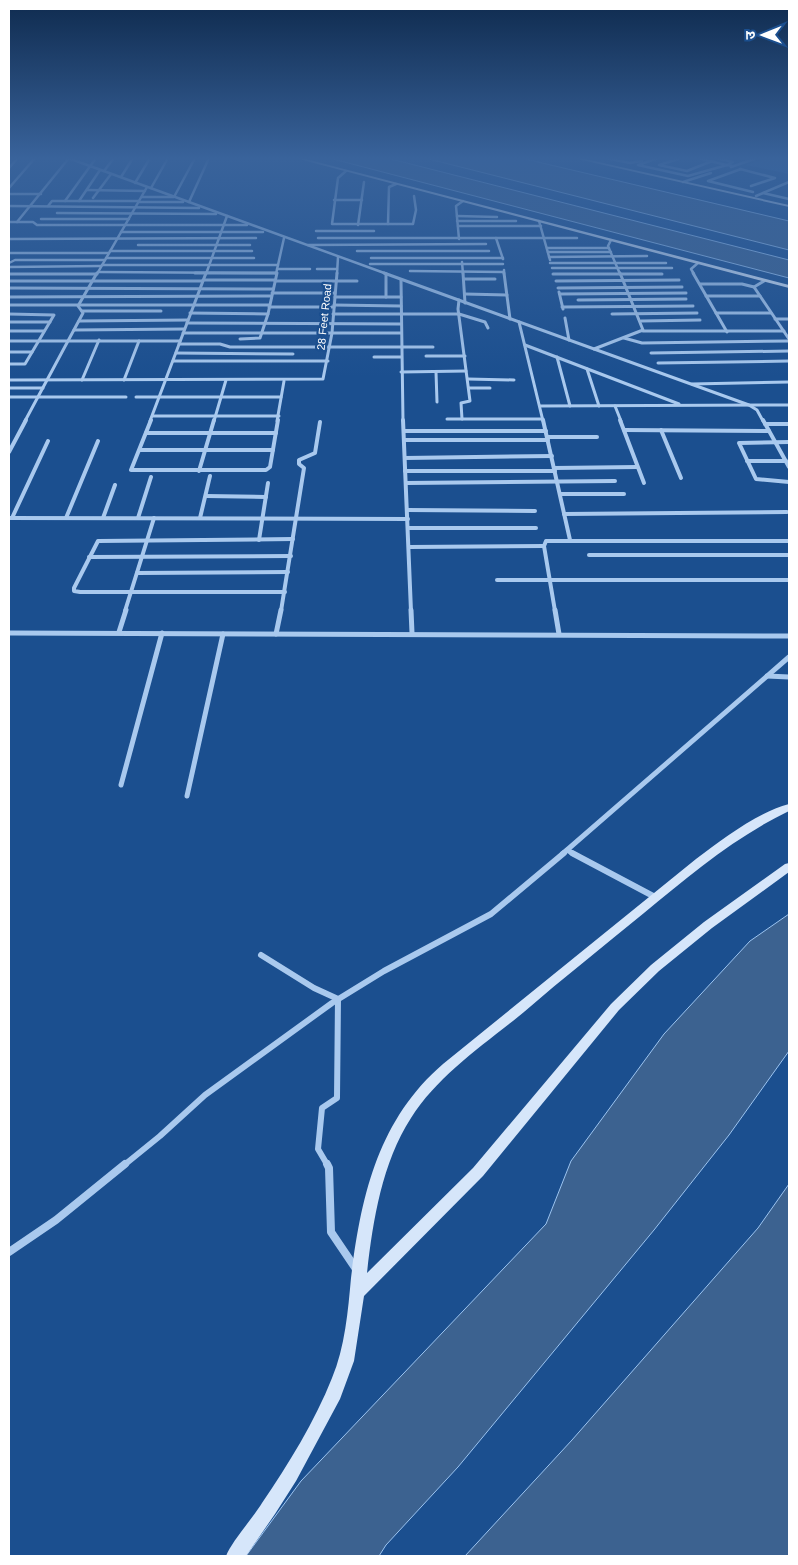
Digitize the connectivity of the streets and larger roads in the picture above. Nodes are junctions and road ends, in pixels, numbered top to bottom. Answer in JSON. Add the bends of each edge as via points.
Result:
{"nodes":[{"id":1,"x":218,"y":231,"type":"edge"},
{"id":2,"x":221,"y":231,"type":"edge"},
{"id":3,"x":222,"y":231,"type":"edge"},
{"id":4,"x":374,"y":231,"type":"edge"},
{"id":5,"x":458,"y":231,"type":"edge"},
{"id":6,"x":542,"y":231,"type":"edge"},
{"id":7,"x":571,"y":231,"type":"edge"},
{"id":8,"x":122,"y":232,"type":"joint"},
{"id":9,"x":266,"y":232,"type":"joint"},
{"id":10,"x":459,"y":237,"type":"junction"},
{"id":11,"x":118,"y":238,"type":"junction"},
{"id":12,"x":219,"y":238,"type":"junction"},
{"id":13,"x":256,"y":238,"type":"dead end"},
{"id":14,"x":284,"y":238,"type":"junction"},
{"id":15,"x":318,"y":238,"type":"dead end"},
{"id":16,"x":374,"y":238,"type":"junction"},
{"id":17,"x":496,"y":238,"type":"junction"},
{"id":18,"x":544,"y":238,"type":"junction"},
{"id":19,"x":578,"y":238,"type":"dead end"},
{"id":20,"x":9,"y":239,"type":"edge"},
{"id":21,"x":611,"y":240,"type":"junction"},
{"id":22,"x":216,"y":244,"type":"junction"},
{"id":23,"x":373,"y":244,"type":"junction"},
{"id":24,"x":460,"y":244,"type":"junction"},
{"id":25,"x":486,"y":244,"type":"dead end"},
{"id":26,"x":138,"y":245,"type":"dead end"},
{"id":27,"x":250,"y":245,"type":"dead end"},
{"id":28,"x":305,"y":246,"type":"junction"},
{"id":29,"x":609,"y":248,"type":"junction"},
{"id":30,"x":547,"y":250,"type":"junction"},
{"id":31,"x":214,"y":251,"type":"junction"},
{"id":32,"x":252,"y":251,"type":"dead end"},
{"id":33,"x":356,"y":251,"type":"dead end"},
{"id":34,"x":372,"y":251,"type":"junction"},
{"id":35,"x":461,"y":251,"type":"junction"},
{"id":36,"x":489,"y":251,"type":"dead end"},
{"id":37,"x":9,"y":252,"type":"edge"},
{"id":38,"x":110,"y":252,"type":"junction"},
{"id":39,"x":611,"y":252,"type":"junction"},
{"id":40,"x":612,"y":256,"type":"junction"},
{"id":41,"x":647,"y":256,"type":"dead end"},
{"id":42,"x":338,"y":257,"type":"junction"},
{"id":43,"x":462,"y":257,"type":"junction"},
{"id":44,"x":549,"y":257,"type":"junction"},
{"id":45,"x":211,"y":258,"type":"junction"},
{"id":46,"x":254,"y":258,"type":"dead end"},
{"id":47,"x":371,"y":258,"type":"junction"},
{"id":48,"x":502,"y":258,"type":"junction"},
{"id":49,"x":106,"y":259,"type":"junction"},
{"id":50,"x":615,"y":262,"type":"junction"},
{"id":51,"x":9,"y":263,"type":"edge"},
{"id":52,"x":550,"y":263,"type":"junction"},
{"id":53,"x":666,"y":263,"type":"dead end"},
{"id":54,"x":698,"y":263,"type":"junction"},
{"id":55,"x":462,"y":264,"type":"junction"},
{"id":56,"x":503,"y":264,"type":"junction"},
{"id":57,"x":102,"y":265,"type":"junction"},
{"id":58,"x":208,"y":265,"type":"junction"},
{"id":59,"x":278,"y":267,"type":"junction"},
{"id":60,"x":370,"y":267,"type":"junction"},
{"id":61,"x":310,"y":268,"type":"dead end"},
{"id":62,"x":552,"y":268,"type":"junction"},
{"id":63,"x":617,"y":268,"type":"junction"},
{"id":64,"x":672,"y":268,"type":"dead end"},
{"id":65,"x":316,"y":269,"type":"dead end"},
{"id":66,"x":337,"y":269,"type":"junction"},
{"id":67,"x":410,"y":271,"type":"dead end"},
{"id":68,"x":463,"y":272,"type":"junction"},
{"id":69,"x":504,"y":272,"type":"junction"},
{"id":70,"x":97,"y":273,"type":"junction"},
{"id":71,"x":205,"y":273,"type":"junction"},
{"id":72,"x":276,"y":273,"type":"junction"},
{"id":73,"x":9,"y":274,"type":"edge"},
{"id":74,"x":386,"y":274,"type":"junction"},
{"id":75,"x":554,"y":274,"type":"junction"},
{"id":76,"x":620,"y":274,"type":"junction"},
{"id":77,"x":662,"y":274,"type":"dead end"},
{"id":78,"x":464,"y":279,"type":"junction"},
{"id":79,"x":494,"y":279,"type":"dead end"},
{"id":80,"x":203,"y":280,"type":"junction"},
{"id":81,"x":275,"y":280,"type":"junction"},
{"id":82,"x":400,"y":280,"type":"junction"},
{"id":83,"x":622,"y":280,"type":"junction"},
{"id":84,"x":679,"y":280,"type":"dead end"},
{"id":85,"x":10,"y":281,"type":"edge"},
{"id":86,"x":92,"y":281,"type":"junction"},
{"id":87,"x":336,"y":281,"type":"junction"},
{"id":88,"x":357,"y":281,"type":"dead end"},
{"id":89,"x":556,"y":281,"type":"junction"},
{"id":90,"x":764,"y":281,"type":"junction"},
{"id":91,"x":700,"y":284,"type":"junction"},
{"id":92,"x":9,"y":287,"type":"edge"},
{"id":93,"x":625,"y":287,"type":"junction"},
{"id":94,"x":682,"y":287,"type":"dead end"},
{"id":95,"x":754,"y":287,"type":"junction"},
{"id":96,"x":789,"y":287,"type":"edge"},
{"id":97,"x":88,"y":288,"type":"junction"},
{"id":98,"x":200,"y":288,"type":"junction"},
{"id":99,"x":558,"y":288,"type":"junction"},
{"id":100,"x":273,"y":289,"type":"junction"},
{"id":101,"x":628,"y":293,"type":"junction"},
{"id":102,"x":686,"y":293,"type":"dead end"},
{"id":103,"x":272,"y":294,"type":"junction"},
{"id":104,"x":465,"y":294,"type":"junction"},
{"id":105,"x":560,"y":294,"type":"junction"},
{"id":106,"x":335,"y":295,"type":"junction"},
{"id":107,"x":507,"y":295,"type":"junction"},
{"id":108,"x":706,"y":296,"type":"junction"},
{"id":109,"x":760,"y":296,"type":"junction"},
{"id":110,"x":9,"y":297,"type":"edge"},
{"id":111,"x":83,"y":297,"type":"junction"},
{"id":112,"x":196,"y":297,"type":"junction"},
{"id":113,"x":386,"y":297,"type":"junction"},
{"id":114,"x":401,"y":297,"type":"junction"},
{"id":115,"x":686,"y":299,"type":"dead end"},
{"id":116,"x":459,"y":300,"type":"junction"},
{"id":117,"x":578,"y":300,"type":"dead end"},
{"id":118,"x":631,"y":300,"type":"junction"},
{"id":119,"x":465,"y":303,"type":"junction"},
{"id":120,"x":9,"y":305,"type":"edge"},
{"id":121,"x":79,"y":305,"type":"junction"},
{"id":122,"x":193,"y":305,"type":"junction"},
{"id":123,"x":269,"y":306,"type":"junction"},
{"id":124,"x":334,"y":306,"type":"junction"},
{"id":125,"x":401,"y":306,"type":"junction"},
{"id":126,"x":693,"y":306,"type":"dead end"},
{"id":127,"x":634,"y":307,"type":"junction"},
{"id":128,"x":82,"y":311,"type":"junction"},
{"id":129,"x":161,"y":312,"type":"dead end"},
{"id":130,"x":190,"y":313,"type":"junction"},
{"id":131,"x":697,"y":313,"type":"dead end"},
{"id":132,"x":716,"y":313,"type":"junction"},
{"id":133,"x":771,"y":313,"type":"junction"},
{"id":134,"x":9,"y":314,"type":"edge"},
{"id":135,"x":268,"y":314,"type":"junction"},
{"id":136,"x":333,"y":314,"type":"junction"},
{"id":137,"x":401,"y":314,"type":"junction"},
{"id":138,"x":458,"y":314,"type":"junction"},
{"id":139,"x":612,"y":314,"type":"dead end"},
{"id":140,"x":638,"y":314,"type":"junction"},
{"id":141,"x":565,"y":318,"type":"dead end"},
{"id":142,"x":510,"y":319,"type":"junction"},
{"id":143,"x":775,"y":319,"type":"junction"},
{"id":144,"x":789,"y":319,"type":"edge"},
{"id":145,"x":700,"y":320,"type":"dead end"},
{"id":146,"x":79,"y":321,"type":"junction"},
{"id":147,"x":187,"y":321,"type":"junction"},
{"id":148,"x":641,"y":321,"type":"junction"},
{"id":149,"x":9,"y":322,"type":"edge"},
{"id":150,"x":50,"y":322,"type":"junction"},
{"id":151,"x":264,"y":322,"type":"junction"},
{"id":152,"x":519,"y":322,"type":"junction"},
{"id":153,"x":332,"y":323,"type":"junction"},
{"id":154,"x":401,"y":324,"type":"junction"},
{"id":155,"x":488,"y":328,"type":"dead end"},
{"id":156,"x":789,"y":329,"type":"edge"},
{"id":157,"x":74,"y":330,"type":"junction"},
{"id":158,"x":783,"y":330,"type":"junction"},
{"id":159,"x":9,"y":331,"type":"edge"},
{"id":160,"x":44,"y":331,"type":"junction"},
{"id":161,"x":184,"y":331,"type":"junction"},
{"id":162,"x":642,"y":331,"type":"junction"},
{"id":163,"x":262,"y":332,"type":"junction"},
{"id":164,"x":727,"y":332,"type":"junction"},
{"id":165,"x":332,"y":333,"type":"junction"},
{"id":166,"x":401,"y":333,"type":"junction"},
{"id":167,"x":624,"y":338,"type":"junction"},
{"id":168,"x":69,"y":340,"type":"junction"},
{"id":169,"x":99,"y":340,"type":"junction"},
{"id":170,"x":139,"y":340,"type":"junction"},
{"id":171,"x":240,"y":340,"type":"dead end"},
{"id":172,"x":569,"y":340,"type":"junction"},
{"id":173,"x":789,"y":340,"type":"edge"},
{"id":174,"x":9,"y":341,"type":"edge"},
{"id":175,"x":39,"y":341,"type":"junction"},
{"id":176,"x":180,"y":342,"type":"junction"},
{"id":177,"x":525,"y":345,"type":"junction"},
{"id":178,"x":433,"y":347,"type":"dead end"},
{"id":179,"x":330,"y":348,"type":"junction"},
{"id":180,"x":401,"y":348,"type":"junction"},
{"id":181,"x":593,"y":349,"type":"junction"},
{"id":182,"x":789,"y":351,"type":"edge"},
{"id":183,"x":9,"y":352,"type":"edge"},
{"id":184,"x":32,"y":352,"type":"junction"},
{"id":185,"x":176,"y":353,"type":"junction"},
{"id":186,"x":651,"y":353,"type":"dead end"},
{"id":187,"x":293,"y":354,"type":"dead end"},
{"id":188,"x":426,"y":356,"type":"dead end"},
{"id":189,"x":465,"y":356,"type":"junction"},
{"id":190,"x":374,"y":357,"type":"dead end"},
{"id":191,"x":401,"y":357,"type":"junction"},
{"id":192,"x":557,"y":358,"type":"junction"},
{"id":193,"x":173,"y":361,"type":"junction"},
{"id":194,"x":328,"y":361,"type":"junction"},
{"id":195,"x":789,"y":361,"type":"edge"},
{"id":196,"x":658,"y":363,"type":"dead end"},
{"id":197,"x":9,"y":364,"type":"edge"},
{"id":198,"x":587,"y":369,"type":"junction"},
{"id":199,"x":466,"y":371,"type":"junction"},
{"id":200,"x":401,"y":372,"type":"junction"},
{"id":201,"x":436,"y":372,"type":"junction"},
{"id":202,"x":468,"y":379,"type":"junction"},
{"id":203,"x":9,"y":380,"type":"edge"},
{"id":204,"x":48,"y":380,"type":"junction"},
{"id":205,"x":82,"y":380,"type":"junction"},
{"id":206,"x":124,"y":380,"type":"junction"},
{"id":207,"x":167,"y":380,"type":"junction"},
{"id":208,"x":226,"y":380,"type":"junction"},
{"id":209,"x":284,"y":380,"type":"junction"},
{"id":210,"x":514,"y":380,"type":"dead end"},
{"id":211,"x":789,"y":382,"type":"edge"},
{"id":212,"x":689,"y":384,"type":"junction"},
{"id":213,"x":9,"y":388,"type":"edge"},
{"id":214,"x":43,"y":388,"type":"junction"},
{"id":215,"x":469,"y":388,"type":"junction"},
{"id":216,"x":490,"y":388,"type":"dead end"},
{"id":217,"x":9,"y":397,"type":"edge"},
{"id":218,"x":38,"y":397,"type":"junction"},
{"id":219,"x":126,"y":397,"type":"dead end"},
{"id":220,"x":136,"y":397,"type":"dead end"},
{"id":221,"x":160,"y":397,"type":"junction"},
{"id":222,"x":221,"y":397,"type":"junction"},
{"id":223,"x":281,"y":397,"type":"junction"},
{"id":224,"x":437,"y":402,"type":"dead end"},
{"id":225,"x":749,"y":405,"type":"junction"},
{"id":226,"x":789,"y":405,"type":"edge"},
{"id":227,"x":540,"y":406,"type":"junction"},
{"id":228,"x":570,"y":406,"type":"junction"},
{"id":229,"x":599,"y":406,"type":"junction"},
{"id":230,"x":615,"y":406,"type":"junction"},
{"id":231,"x":682,"y":406,"type":"junction"},
{"id":232,"x":153,"y":416,"type":"junction"},
{"id":233,"x":216,"y":416,"type":"junction"},
{"id":234,"x":279,"y":416,"type":"junction"},
{"id":235,"x":447,"y":419,"type":"dead end"},
{"id":236,"x":462,"y":419,"type":"junction"},
{"id":237,"x":543,"y":419,"type":"junction"},
{"id":238,"x":320,"y":422,"type":"dead end"},
{"id":239,"x":765,"y":424,"type":"junction"},
{"id":240,"x":789,"y":424,"type":"edge"},
{"id":241,"x":624,"y":430,"type":"junction"},
{"id":242,"x":661,"y":430,"type":"junction"},
{"id":243,"x":404,"y":431,"type":"junction"},
{"id":244,"x":546,"y":431,"type":"junction"},
{"id":245,"x":769,"y":431,"type":"junction"},
{"id":246,"x":146,"y":433,"type":"junction"},
{"id":247,"x":210,"y":433,"type":"junction"},
{"id":248,"x":276,"y":433,"type":"junction"},
{"id":249,"x":597,"y":438,"type":"dead end"},
{"id":250,"x":548,"y":439,"type":"junction"},
{"id":251,"x":404,"y":440,"type":"junction"},
{"id":252,"x":48,"y":441,"type":"dead end"},
{"id":253,"x":98,"y":441,"type":"dead end"},
{"id":254,"x":776,"y":442,"type":"junction"},
{"id":255,"x":789,"y":442,"type":"edge"},
{"id":256,"x":140,"y":450,"type":"junction"},
{"id":257,"x":205,"y":450,"type":"junction"},
{"id":258,"x":273,"y":450,"type":"junction"},
{"id":259,"x":9,"y":452,"type":"edge"},
{"id":260,"x":552,"y":456,"type":"junction"},
{"id":261,"x":405,"y":458,"type":"junction"},
{"id":262,"x":747,"y":461,"type":"junction"},
{"id":263,"x":787,"y":461,"type":"edge"},
{"id":264,"x":637,"y":467,"type":"junction"},
{"id":265,"x":789,"y":467,"type":"edge"},
{"id":266,"x":555,"y":469,"type":"junction"},
{"id":267,"x":199,"y":471,"type":"junction"},
{"id":268,"x":405,"y":471,"type":"junction"},
{"id":269,"x":210,"y":476,"type":"dead end"},
{"id":270,"x":151,"y":477,"type":"dead end"},
{"id":271,"x":681,"y":478,"type":"dead end"},
{"id":272,"x":557,"y":481,"type":"junction"},
{"id":273,"x":615,"y":481,"type":"dead end"},
{"id":274,"x":789,"y":482,"type":"edge"},
{"id":275,"x":268,"y":483,"type":"dead end"},
{"id":276,"x":406,"y":483,"type":"junction"},
{"id":277,"x":644,"y":483,"type":"dead end"},
{"id":278,"x":115,"y":485,"type":"dead end"},
{"id":279,"x":560,"y":494,"type":"junction"},
{"id":280,"x":624,"y":494,"type":"dead end"},
{"id":281,"x":206,"y":496,"type":"junction"},
{"id":282,"x":266,"y":497,"type":"junction"},
{"id":283,"x":407,"y":510,"type":"junction"},
{"id":284,"x":535,"y":510,"type":"dead end"},
{"id":285,"x":787,"y":512,"type":"dead end"},
{"id":286,"x":564,"y":514,"type":"junction"},
{"id":287,"x":10,"y":518,"type":"edge"},
{"id":288,"x":66,"y":518,"type":"junction"},
{"id":289,"x":103,"y":518,"type":"junction"},
{"id":290,"x":138,"y":518,"type":"junction"},
{"id":291,"x":154,"y":518,"type":"junction"},
{"id":292,"x":200,"y":518,"type":"junction"},
{"id":293,"x":261,"y":518,"type":"junction"},
{"id":294,"x":296,"y":518,"type":"junction"},
{"id":295,"x":408,"y":519,"type":"junction"},
{"id":296,"x":408,"y":528,"type":"junction"},
{"id":297,"x":536,"y":528,"type":"dead end"},
{"id":298,"x":293,"y":539,"type":"junction"},
{"id":299,"x":148,"y":540,"type":"junction"},
{"id":300,"x":258,"y":540,"type":"junction"},
{"id":301,"x":570,"y":540,"type":"junction"},
{"id":302,"x":789,"y":541,"type":"edge"},
{"id":303,"x":544,"y":546,"type":"junction"},
{"id":304,"x":409,"y":548,"type":"junction"},
{"id":305,"x":588,"y":555,"type":"dead end"},
{"id":306,"x":789,"y":555,"type":"edge"},
{"id":307,"x":142,"y":556,"type":"junction"},
{"id":308,"x":291,"y":556,"type":"junction"},
{"id":309,"x":89,"y":557,"type":"junction"},
{"id":310,"x":288,"y":572,"type":"junction"},
{"id":311,"x":137,"y":573,"type":"junction"},
{"id":312,"x":497,"y":580,"type":"dead end"},
{"id":313,"x":551,"y":580,"type":"junction"},
{"id":314,"x":789,"y":580,"type":"edge"},
{"id":315,"x":131,"y":592,"type":"junction"},
{"id":316,"x":285,"y":592,"type":"junction"},
{"id":317,"x":119,"y":632,"type":"junction"},
{"id":318,"x":162,"y":633,"type":"junction"},
{"id":319,"x":412,"y":633,"type":"junction"},
{"id":320,"x":9,"y":634,"type":"edge"},
{"id":321,"x":223,"y":634,"type":"junction"},
{"id":322,"x":276,"y":634,"type":"junction"},
{"id":323,"x":559,"y":634,"type":"junction"},
{"id":324,"x":789,"y":636,"type":"edge"},
{"id":325,"x":789,"y":657,"type":"edge"},
{"id":326,"x":766,"y":676,"type":"junction"},
{"id":327,"x":789,"y":676,"type":"edge"},
{"id":328,"x":121,"y":785,"type":"dead end"},
{"id":329,"x":187,"y":796,"type":"dead end"},
{"id":330,"x":789,"y":807,"type":"edge"},
{"id":331,"x":567,"y":850,"type":"junction"},
{"id":332,"x":789,"y":867,"type":"edge"},
{"id":333,"x":655,"y":897,"type":"junction"},
{"id":334,"x":261,"y":955,"type":"dead end"},
{"id":335,"x":338,"y":999,"type":"junction"},
{"id":336,"x":9,"y":1252,"type":"edge"},
{"id":337,"x":360,"y":1276,"type":"junction"},
{"id":338,"x":358,"y":1292,"type":"junction"},
{"id":339,"x":235,"y":1556,"type":"edge"}],
"edges":[{"from":1,"to":8,"type":"street"},
{"from":2,"to":12,"type":"street"},
{"from":3,"to":9,"type":"street"},
{"from":4,"to":16,"type":"street"},
{"from":5,"to":10,"type":"street"},
{"from":6,"to":18,"type":"street"},
{"from":7,"to":21,"type":"street"},
{"from":8,"to":11,"type":"street"},
{"from":9,"to":14,"type":"street"},
{"from":10,"to":16,"type":"street"},
{"from":10,"to":17,"type":"street"},
{"from":10,"to":24,"type":"street"},
{"from":11,"to":12,"type":"street"},
{"from":11,"to":20,"type":"street"},
{"from":11,"to":38,"type":"street"},
{"from":12,"to":13,"type":"street"},
{"from":12,"to":22,"type":"street"},
{"from":14,"to":28,"type":"street"},
{"from":14,"to":59,"type":"street"},
{"from":15,"to":16,"type":"street"},
{"from":16,"to":23,"type":"street"},
{"from":17,"to":18,"type":"street"},
{"from":17,"to":48,"type":"street"},
{"from":18,"to":19,"type":"street"},
{"from":18,"to":30,"type":"street"},
{"from":21,"to":29,"type":"street"},
{"from":21,"to":54,"type":"street"},
{"from":22,"to":26,"type":"street"},
{"from":22,"to":27,"type":"street"},
{"from":22,"to":31,"type":"street"},
{"from":23,"to":24,"type":"street"},
{"from":23,"to":28,"type":"street"},
{"from":23,"to":34,"type":"street"},
{"from":24,"to":25,"type":"street"},
{"from":24,"to":35,"type":"street"},
{"from":28,"to":42,"type":"street"},
{"from":29,"to":30,"type":"street"},
{"from":29,"to":39,"type":"street"},
{"from":30,"to":39,"type":"street"},
{"from":30,"to":44,"type":"street"},
{"from":31,"to":32,"type":"street"},
{"from":31,"to":38,"type":"street"},
{"from":31,"to":45,"type":"street"},
{"from":33,"to":34,"type":"street"},
{"from":34,"to":35,"type":"street"},
{"from":34,"to":47,"type":"street"},
{"from":35,"to":36,"type":"street"},
{"from":35,"to":43,"type":"street"},
{"from":37,"to":38,"type":"street"},
{"from":38,"to":49,"type":"street"},
{"from":39,"to":40,"type":"street"},
{"from":40,"to":41,"type":"street"},
{"from":40,"to":44,"type":"street"},
{"from":40,"to":50,"type":"street"},
{"from":42,"to":60,"type":"street"},
{"from":42,"to":66,"type":"street","name":"28 Feet Road"},
{"from":43,"to":47,"type":"street"},
{"from":43,"to":48,"type":"street"},
{"from":43,"to":55,"type":"street"},
{"from":44,"to":52,"type":"street"},
{"from":45,"to":46,"type":"street"},
{"from":45,"to":49,"type":"street"},
{"from":45,"to":58,"type":"street"},
{"from":47,"to":60,"type":"street"},
{"from":48,"to":56,"type":"street"},
{"from":49,"to":51,"type":"street","via":[[15,260]]},
{"from":49,"to":57,"type":"street"},
{"from":50,"to":52,"type":"street"},
{"from":50,"to":53,"type":"street"},
{"from":50,"to":63,"type":"street"},
{"from":51,"to":57,"type":"street"},
{"from":52,"to":62,"type":"street"},
{"from":54,"to":90,"type":"street"},
{"from":54,"to":91,"type":"street","via":[[691,269]]},
{"from":55,"to":56,"type":"street"},
{"from":55,"to":60,"type":"street"},
{"from":55,"to":68,"type":"street"},
{"from":56,"to":69,"type":"street"},
{"from":57,"to":58,"type":"street"},
{"from":57,"to":70,"type":"street"},
{"from":58,"to":59,"type":"street"},
{"from":58,"to":71,"type":"street"},
{"from":59,"to":61,"type":"street"},
{"from":59,"to":72,"type":"street"},
{"from":60,"to":74,"type":"street"},
{"from":62,"to":63,"type":"street"},
{"from":62,"to":75,"type":"street"},
{"from":63,"to":64,"type":"street"},
{"from":63,"to":76,"type":"street"},
{"from":65,"to":66,"type":"street"},
{"from":66,"to":87,"type":"street","name":"28 Feet Road"},
{"from":67,"to":68,"type":"street"},
{"from":68,"to":69,"type":"street"},
{"from":68,"to":78,"type":"street"},
{"from":69,"to":107,"type":"street"},
{"from":70,"to":71,"type":"street"},
{"from":70,"to":73,"type":"street"},
{"from":70,"to":86,"type":"street"},
{"from":71,"to":72,"type":"street"},
{"from":71,"to":80,"type":"street"},
{"from":72,"to":81,"type":"street"},
{"from":74,"to":82,"type":"street"},
{"from":74,"to":113,"type":"street"},
{"from":75,"to":76,"type":"street"},
{"from":75,"to":89,"type":"street"},
{"from":76,"to":77,"type":"street"},
{"from":76,"to":83,"type":"street"},
{"from":78,"to":79,"type":"street"},
{"from":78,"to":104,"type":"street"},
{"from":80,"to":81,"type":"street"},
{"from":80,"to":86,"type":"street"},
{"from":80,"to":98,"type":"street"},
{"from":81,"to":87,"type":"street"},
{"from":81,"to":100,"type":"street"},
{"from":82,"to":114,"type":"street"},
{"from":82,"to":116,"type":"street"},
{"from":83,"to":84,"type":"street"},
{"from":83,"to":89,"type":"street"},
{"from":83,"to":93,"type":"street"},
{"from":85,"to":86,"type":"street"},
{"from":85,"to":92,"type":"street"},
{"from":86,"to":97,"type":"street"},
{"from":87,"to":88,"type":"street"},
{"from":87,"to":106,"type":"street","name":"28 Feet Road"},
{"from":89,"to":99,"type":"street"},
{"from":90,"to":95,"type":"street"},
{"from":90,"to":96,"type":"street"},
{"from":91,"to":95,"type":"street"},
{"from":91,"to":108,"type":"street"},
{"from":92,"to":97,"type":"street"},
{"from":93,"to":94,"type":"street"},
{"from":93,"to":99,"type":"street"},
{"from":93,"to":101,"type":"street"},
{"from":95,"to":109,"type":"street"},
{"from":97,"to":98,"type":"street"},
{"from":97,"to":111,"type":"street"},
{"from":98,"to":100,"type":"street"},
{"from":98,"to":112,"type":"street"},
{"from":99,"to":105,"type":"street"},
{"from":100,"to":103,"type":"street"},
{"from":101,"to":102,"type":"street"},
{"from":101,"to":105,"type":"street"},
{"from":101,"to":118,"type":"street"},
{"from":103,"to":106,"type":"street"},
{"from":103,"to":112,"type":"street"},
{"from":103,"to":123,"type":"street"},
{"from":104,"to":107,"type":"street"},
{"from":104,"to":119,"type":"street"},
{"from":105,"to":127,"type":"street","via":[[563,308]]},
{"from":106,"to":113,"type":"street"},
{"from":106,"to":124,"type":"street","name":"28 Feet Road"},
{"from":107,"to":142,"type":"street"},
{"from":108,"to":109,"type":"street"},
{"from":108,"to":132,"type":"street"},
{"from":109,"to":133,"type":"street"},
{"from":110,"to":111,"type":"street"},
{"from":111,"to":112,"type":"street"},
{"from":111,"to":121,"type":"street"},
{"from":112,"to":122,"type":"street"},
{"from":113,"to":114,"type":"street"},
{"from":114,"to":125,"type":"street"},
{"from":115,"to":118,"type":"street"},
{"from":116,"to":119,"type":"street"},
{"from":116,"to":138,"type":"street"},
{"from":117,"to":118,"type":"street"},
{"from":118,"to":127,"type":"street"},
{"from":119,"to":142,"type":"street"},
{"from":120,"to":121,"type":"street"},
{"from":121,"to":122,"type":"street"},
{"from":121,"to":128,"type":"street"},
{"from":122,"to":123,"type":"street"},
{"from":122,"to":130,"type":"street"},
{"from":123,"to":124,"type":"street"},
{"from":123,"to":135,"type":"street"},
{"from":124,"to":125,"type":"street"},
{"from":124,"to":136,"type":"street","name":"28 Feet Road"},
{"from":125,"to":137,"type":"street"},
{"from":126,"to":127,"type":"street"},
{"from":127,"to":140,"type":"street"},
{"from":128,"to":129,"type":"street"},
{"from":128,"to":146,"type":"street"},
{"from":130,"to":135,"type":"street"},
{"from":130,"to":147,"type":"street"},
{"from":131,"to":140,"type":"street"},
{"from":132,"to":133,"type":"street"},
{"from":132,"to":164,"type":"street"},
{"from":133,"to":143,"type":"street"},
{"from":134,"to":150,"type":"street","via":[[54,315]]},
{"from":135,"to":151,"type":"street"},
{"from":136,"to":137,"type":"street"},
{"from":136,"to":153,"type":"street","name":"28 Feet Road"},
{"from":137,"to":138,"type":"street"},
{"from":137,"to":154,"type":"street"},
{"from":138,"to":155,"type":"street","via":[[485,322]]},
{"from":138,"to":189,"type":"street"},
{"from":139,"to":140,"type":"street"},
{"from":140,"to":148,"type":"street"},
{"from":141,"to":172,"type":"street"},
{"from":142,"to":152,"type":"street"},
{"from":143,"to":144,"type":"street"},
{"from":143,"to":158,"type":"street"},
{"from":145,"to":148,"type":"street"},
{"from":146,"to":147,"type":"street"},
{"from":146,"to":157,"type":"street"},
{"from":147,"to":151,"type":"street"},
{"from":147,"to":161,"type":"street"},
{"from":148,"to":162,"type":"street"},
{"from":149,"to":150,"type":"street"},
{"from":150,"to":160,"type":"street"},
{"from":151,"to":153,"type":"street"},
{"from":151,"to":163,"type":"street"},
{"from":152,"to":172,"type":"street"},
{"from":152,"to":177,"type":"street"},
{"from":153,"to":154,"type":"street"},
{"from":153,"to":165,"type":"street","name":"28 Feet Road"},
{"from":154,"to":166,"type":"street"},
{"from":156,"to":158,"type":"street"},
{"from":157,"to":161,"type":"street"},
{"from":157,"to":168,"type":"street"},
{"from":158,"to":164,"type":"street"},
{"from":158,"to":173,"type":"street"},
{"from":159,"to":160,"type":"street"},
{"from":160,"to":175,"type":"street"},
{"from":161,"to":163,"type":"street"},
{"from":161,"to":176,"type":"street"},
{"from":162,"to":164,"type":"street"},
{"from":162,"to":167,"type":"street"},
{"from":163,"to":165,"type":"street"},
{"from":163,"to":171,"type":"street","via":[[259,339]]},
{"from":165,"to":166,"type":"street"},
{"from":165,"to":179,"type":"street","name":"28 Feet Road"},
{"from":166,"to":180,"type":"street"},
{"from":167,"to":173,"type":"street","via":[[642,343]]},
{"from":167,"to":181,"type":"street"},
{"from":168,"to":169,"type":"street"},
{"from":168,"to":175,"type":"street"},
{"from":168,"to":204,"type":"street"},
{"from":169,"to":170,"type":"street"},
{"from":169,"to":205,"type":"street"},
{"from":170,"to":176,"type":"street"},
{"from":170,"to":206,"type":"street"},
{"from":172,"to":181,"type":"street"},
{"from":174,"to":175,"type":"street"},
{"from":175,"to":184,"type":"street"},
{"from":176,"to":179,"type":"street","via":[[220,344],[230,348]]},
{"from":176,"to":185,"type":"street"},
{"from":177,"to":192,"type":"street"},
{"from":177,"to":227,"type":"street"},
{"from":178,"to":180,"type":"street"},
{"from":179,"to":180,"type":"street"},
{"from":179,"to":194,"type":"street","name":"28 Feet Road"},
{"from":180,"to":191,"type":"street"},
{"from":181,"to":212,"type":"street"},
{"from":182,"to":186,"type":"street"},
{"from":183,"to":184,"type":"street"},
{"from":184,"to":197,"type":"street","via":[[25,364]]},
{"from":185,"to":187,"type":"street"},
{"from":185,"to":193,"type":"street"},
{"from":188,"to":189,"type":"street"},
{"from":189,"to":199,"type":"street"},
{"from":190,"to":191,"type":"street"},
{"from":191,"to":200,"type":"street"},
{"from":192,"to":198,"type":"street"},
{"from":192,"to":228,"type":"street"},
{"from":193,"to":194,"type":"street"},
{"from":193,"to":207,"type":"street"},
{"from":194,"to":209,"type":"street","name":"28 Feet Road","via":[[324,378]]},
{"from":195,"to":196,"type":"street"},
{"from":198,"to":229,"type":"street"},
{"from":198,"to":231,"type":"street"},
{"from":199,"to":201,"type":"street"},
{"from":199,"to":202,"type":"street"},
{"from":200,"to":201,"type":"street"},
{"from":200,"to":243,"type":"street"},
{"from":201,"to":224,"type":"street"},
{"from":202,"to":210,"type":"street"},
{"from":202,"to":215,"type":"street"},
{"from":203,"to":204,"type":"street"},
{"from":204,"to":205,"type":"street"},
{"from":204,"to":214,"type":"street"},
{"from":205,"to":206,"type":"street"},
{"from":206,"to":207,"type":"street"},
{"from":207,"to":208,"type":"street"},
{"from":207,"to":221,"type":"street"},
{"from":208,"to":209,"type":"street"},
{"from":208,"to":222,"type":"street"},
{"from":209,"to":223,"type":"street"},
{"from":211,"to":212,"type":"street"},
{"from":212,"to":225,"type":"street"},
{"from":213,"to":214,"type":"street"},
{"from":214,"to":218,"type":"street"},
{"from":215,"to":216,"type":"street"},
{"from":215,"to":236,"type":"street","via":[[470,401],[461,403]]},
{"from":217,"to":218,"type":"street"},
{"from":218,"to":219,"type":"street"},
{"from":218,"to":259,"type":"street"},
{"from":220,"to":221,"type":"street"},
{"from":221,"to":222,"type":"street"},
{"from":221,"to":232,"type":"street"},
{"from":222,"to":223,"type":"street"},
{"from":222,"to":233,"type":"street"},
{"from":223,"to":234,"type":"street"},
{"from":225,"to":226,"type":"street"},
{"from":225,"to":231,"type":"street"},
{"from":225,"to":239,"type":"street","via":[[757,410]]},
{"from":227,"to":228,"type":"street"},
{"from":227,"to":237,"type":"street"},
{"from":228,"to":229,"type":"street"},
{"from":229,"to":230,"type":"street"},
{"from":230,"to":231,"type":"street"},
{"from":230,"to":241,"type":"street"},
{"from":232,"to":233,"type":"street"},
{"from":232,"to":246,"type":"street"},
{"from":233,"to":234,"type":"street"},
{"from":233,"to":247,"type":"street"},
{"from":234,"to":248,"type":"street"},
{"from":235,"to":236,"type":"street"},
{"from":236,"to":237,"type":"street"},
{"from":237,"to":244,"type":"street"},
{"from":238,"to":294,"type":"street","via":[[314,453],[299,460],[304,468]]},
{"from":239,"to":240,"type":"street"},
{"from":239,"to":245,"type":"street"},
{"from":241,"to":242,"type":"street"},
{"from":241,"to":264,"type":"street"},
{"from":242,"to":245,"type":"street"},
{"from":242,"to":271,"type":"street"},
{"from":243,"to":244,"type":"street"},
{"from":243,"to":251,"type":"street"},
{"from":244,"to":250,"type":"street"},
{"from":245,"to":254,"type":"street"},
{"from":246,"to":247,"type":"street"},
{"from":246,"to":256,"type":"street"},
{"from":247,"to":248,"type":"street"},
{"from":247,"to":257,"type":"street"},
{"from":248,"to":258,"type":"street"},
{"from":249,"to":250,"type":"street"},
{"from":250,"to":251,"type":"street"},
{"from":250,"to":260,"type":"street"},
{"from":251,"to":261,"type":"street"},
{"from":252,"to":287,"type":"street"},
{"from":253,"to":288,"type":"street"},
{"from":254,"to":255,"type":"street"},
{"from":254,"to":262,"type":"street","via":[[739,442]]},
{"from":254,"to":263,"type":"street"},
{"from":256,"to":257,"type":"street"},
{"from":256,"to":267,"type":"street","via":[[132,471]]},
{"from":257,"to":258,"type":"street"},
{"from":257,"to":267,"type":"street"},
{"from":258,"to":267,"type":"street","via":[[270,467],[266,470]]},
{"from":260,"to":261,"type":"street"},
{"from":260,"to":266,"type":"street"},
{"from":261,"to":268,"type":"street"},
{"from":262,"to":263,"type":"street"},
{"from":262,"to":274,"type":"street","via":[[757,480]]},
{"from":263,"to":265,"type":"street"},
{"from":264,"to":266,"type":"street"},
{"from":264,"to":277,"type":"street"},
{"from":266,"to":268,"type":"street"},
{"from":266,"to":272,"type":"street"},
{"from":268,"to":276,"type":"street"},
{"from":269,"to":281,"type":"street"},
{"from":270,"to":290,"type":"street"},
{"from":272,"to":273,"type":"street"},
{"from":272,"to":276,"type":"street"},
{"from":272,"to":279,"type":"street"},
{"from":275,"to":282,"type":"street"},
{"from":276,"to":283,"type":"street"},
{"from":278,"to":289,"type":"street"},
{"from":279,"to":280,"type":"street"},
{"from":279,"to":286,"type":"street"},
{"from":281,"to":282,"type":"street"},
{"from":281,"to":292,"type":"street"},
{"from":282,"to":293,"type":"street"},
{"from":283,"to":284,"type":"street"},
{"from":283,"to":295,"type":"street"},
{"from":285,"to":286,"type":"street"},
{"from":286,"to":301,"type":"street"},
{"from":287,"to":288,"type":"street"},
{"from":288,"to":289,"type":"street"},
{"from":289,"to":290,"type":"street"},
{"from":290,"to":291,"type":"street"},
{"from":291,"to":292,"type":"street"},
{"from":291,"to":299,"type":"street"},
{"from":292,"to":293,"type":"street"},
{"from":293,"to":294,"type":"street"},
{"from":293,"to":300,"type":"street"},
{"from":294,"to":295,"type":"street"},
{"from":294,"to":298,"type":"street"},
{"from":295,"to":296,"type":"street"},
{"from":296,"to":297,"type":"street"},
{"from":296,"to":304,"type":"street"},
{"from":298,"to":300,"type":"street"},
{"from":298,"to":308,"type":"street"},
{"from":299,"to":300,"type":"street"},
{"from":299,"to":307,"type":"street"},
{"from":299,"to":309,"type":"street","via":[[98,541]]},
{"from":301,"to":302,"type":"street"},
{"from":301,"to":303,"type":"street","via":[[546,541]]},
{"from":303,"to":304,"type":"street"},
{"from":303,"to":313,"type":"street"},
{"from":304,"to":319,"type":"street"},
{"from":305,"to":306,"type":"street"},
{"from":307,"to":308,"type":"street"},
{"from":307,"to":309,"type":"street"},
{"from":307,"to":311,"type":"street"},
{"from":308,"to":310,"type":"street"},
{"from":309,"to":315,"type":"street","via":[[74,591]]},
{"from":310,"to":311,"type":"street"},
{"from":310,"to":316,"type":"street"},
{"from":311,"to":315,"type":"street"},
{"from":312,"to":313,"type":"street"},
{"from":313,"to":314,"type":"street"},
{"from":313,"to":323,"type":"street"},
{"from":315,"to":316,"type":"street"},
{"from":315,"to":317,"type":"street"},
{"from":316,"to":322,"type":"street"},
{"from":317,"to":318,"type":"street"},
{"from":317,"to":320,"type":"street"},
{"from":318,"to":321,"type":"street"},
{"from":318,"to":328,"type":"street"},
{"from":319,"to":322,"type":"street"},
{"from":319,"to":323,"type":"street"},
{"from":321,"to":322,"type":"street"},
{"from":321,"to":329,"type":"street"},
{"from":323,"to":324,"type":"street"},
{"from":325,"to":326,"type":"street"},
{"from":326,"to":327,"type":"street"},
{"from":326,"to":331,"type":"street"},
{"from":330,"to":333,"type":"street","via":[[748,828]]},
{"from":331,"to":333,"type":"street"},
{"from":331,"to":335,"type":"street","via":[[491,914]]},
{"from":332,"to":338,"type":"street","via":[[708,925],[655,968],[615,1007],[478,1172]]},
{"from":333,"to":337,"type":"street","via":[[445,1070],[414,1102],[392,1139],[382,1164],[366,1224]]},
{"from":334,"to":335,"type":"street"},
{"from":335,"to":336,"type":"street","via":[[205,1095],[56,1220]]},
{"from":335,"to":337,"type":"street","via":[[337,1098],[322,1108],[318,1149],[328,1168],[331,1232]]},
{"from":337,"to":338,"type":"street"},
{"from":338,"to":339,"type":"street","via":[[346,1362],[337,1386],[262,1522]]}]}
